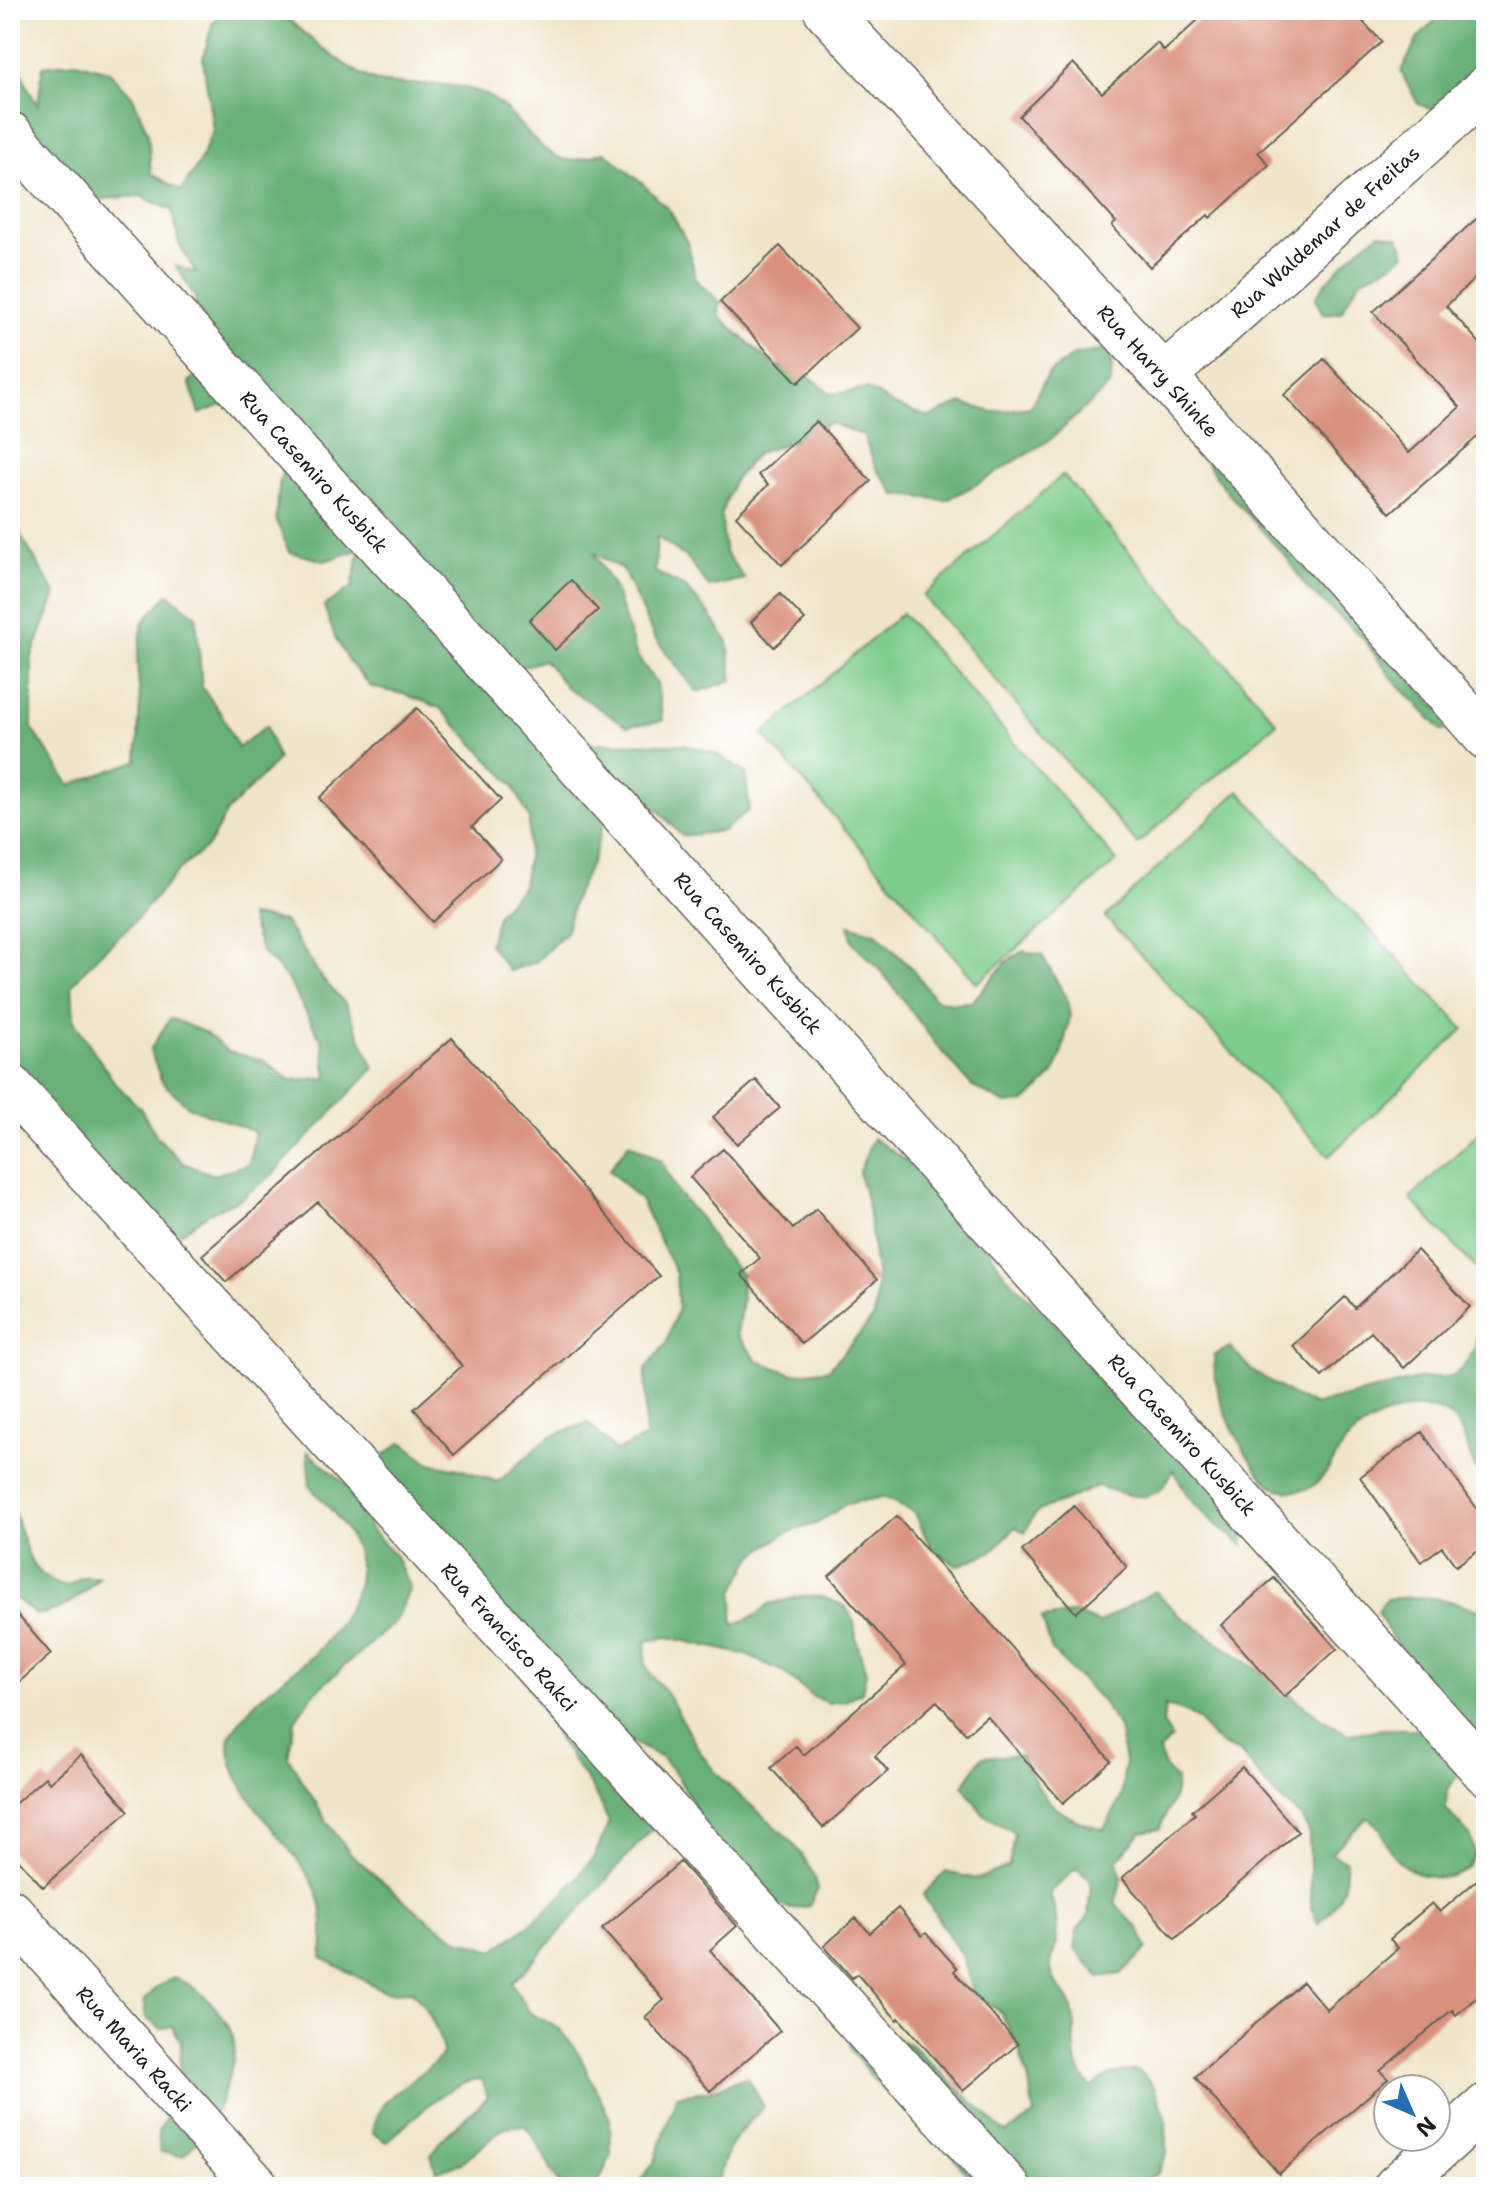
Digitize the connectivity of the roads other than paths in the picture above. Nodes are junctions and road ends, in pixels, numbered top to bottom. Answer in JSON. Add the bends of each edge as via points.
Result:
{"nodes":[{"id":1,"x":826,"y":10,"type":"edge"},
{"id":2,"x":1486,"y":88,"type":"edge"},
{"id":3,"x":10,"y":134,"type":"edge"},
{"id":4,"x":1164,"y":376,"type":"junction"},
{"id":5,"x":1486,"y":737,"type":"edge"},
{"id":6,"x":10,"y":1086,"type":"edge"},
{"id":7,"x":1486,"y":1773,"type":"edge"},
{"id":8,"x":10,"y":1911,"type":"edge"},
{"id":9,"x":1486,"y":2106,"type":"edge"},
{"id":10,"x":257,"y":2187,"type":"edge"},
{"id":11,"x":1008,"y":2187,"type":"edge"},
{"id":12,"x":1396,"y":2187,"type":"edge"}],
"edges":[{"from":1,"to":4,"type":"street","name":"Rua Harry Shinke"},
{"from":2,"to":4,"type":"street","name":"Rua Waldemar de Freitas"},
{"from":3,"to":7,"type":"street","name":"Rua Casemiro Kusbick"},
{"from":4,"to":5,"type":"street","name":"Rua Harry Shinke"},
{"from":6,"to":11,"type":"street","name":"Rua Francisco Rakci"},
{"from":8,"to":10,"type":"street","name":"Rua Maria Racki"},
{"from":9,"to":12,"type":"street"}]}
